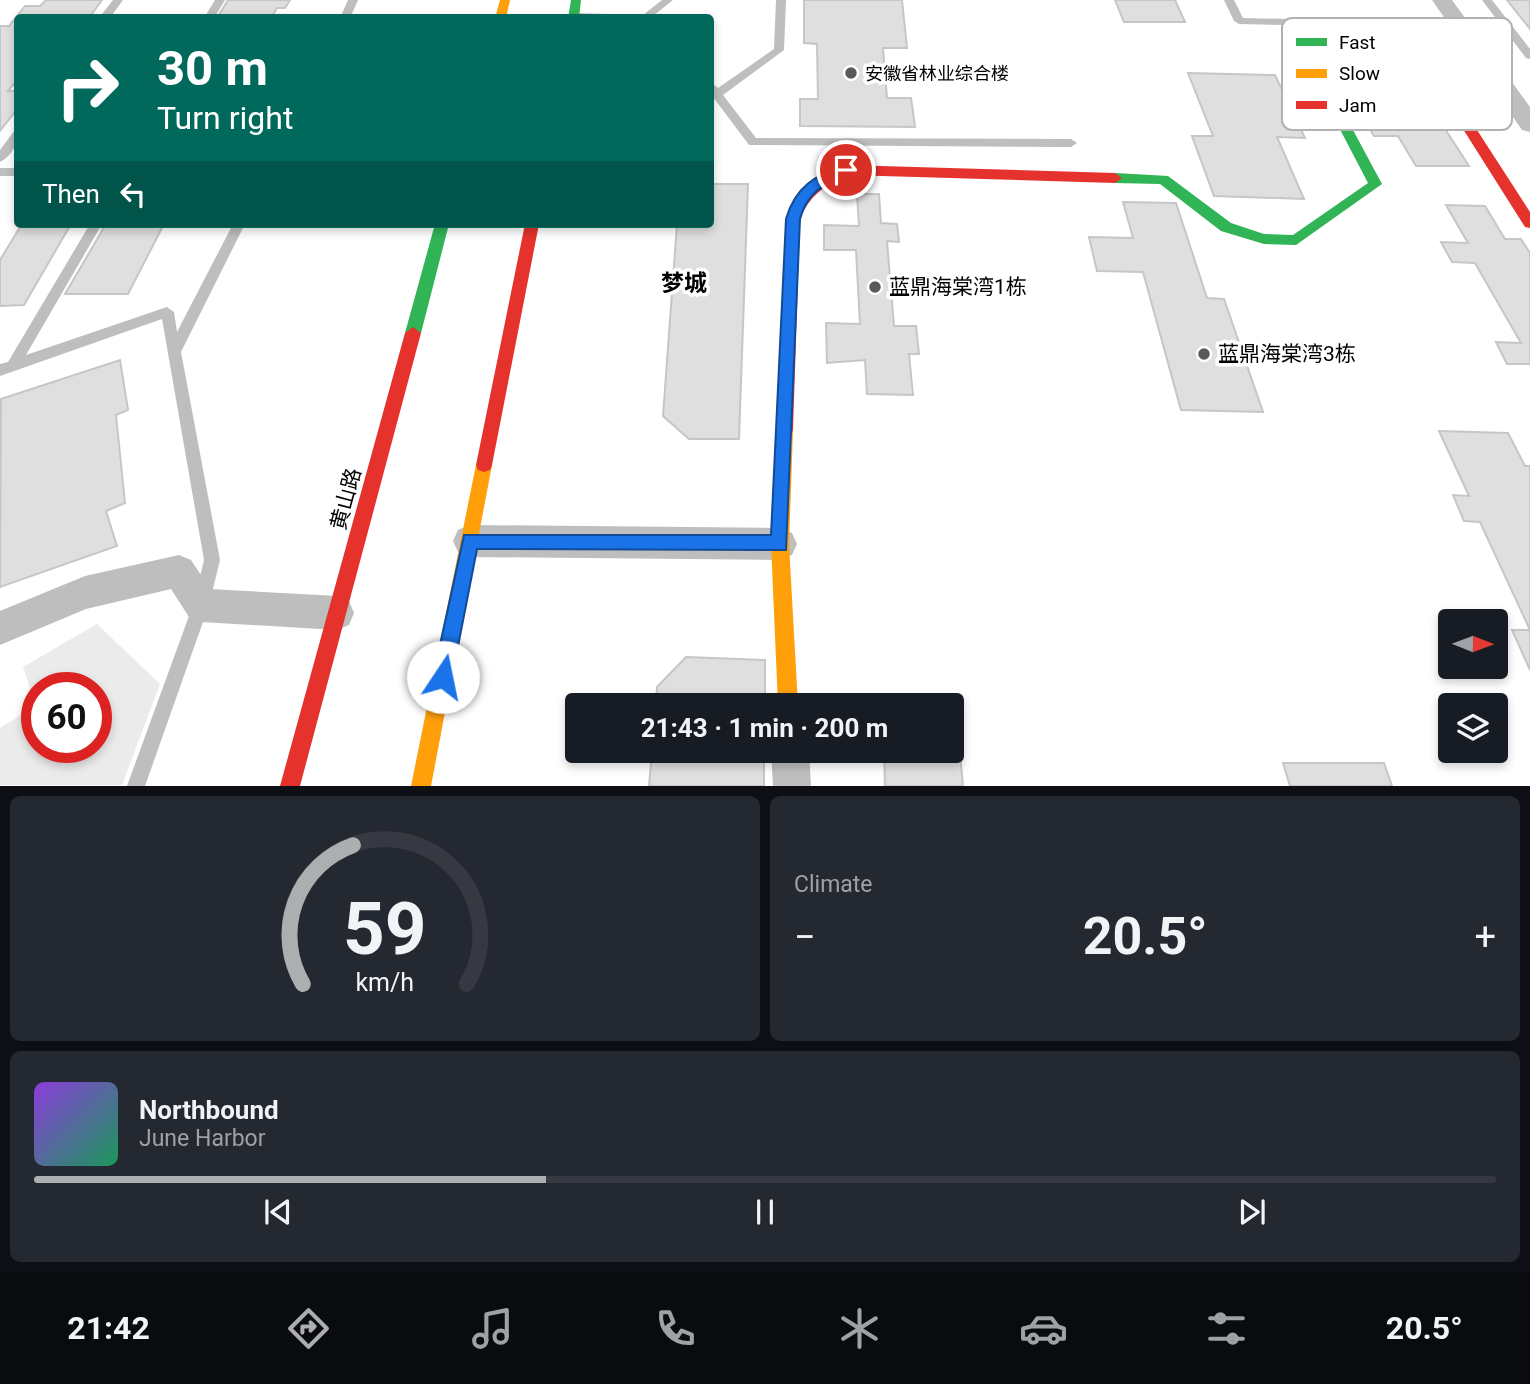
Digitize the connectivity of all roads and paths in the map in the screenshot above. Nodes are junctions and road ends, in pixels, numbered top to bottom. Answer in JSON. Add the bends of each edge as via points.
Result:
{"nodes":[{"id":1,"x":668,"y":0,"type":"edge"},
{"id":2,"x":781,"y":0,"type":"edge"},
{"id":3,"x":1229,"y":0,"type":"edge"},
{"id":4,"x":1442,"y":0,"type":"edge"},
{"id":5,"x":1487,"y":0,"type":"edge"},
{"id":6,"x":574,"y":11,"type":"edge"},
{"id":7,"x":619,"y":14,"type":"edge"},
{"id":8,"x":651,"y":14,"type":"edge"},
{"id":9,"x":1455,"y":18,"type":"edge"},
{"id":10,"x":1501,"y":18,"type":"edge"},
{"id":11,"x":1282,"y":22,"type":"edge"},
{"id":12,"x":1512,"y":33,"type":"edge"},
{"id":13,"x":1530,"y":57,"type":"edge"},
{"id":14,"x":714,"y":89,"type":"edge"},
{"id":15,"x":1512,"y":98,"type":"edge"},
{"id":16,"x":1530,"y":124,"type":"edge"},
{"id":17,"x":1347,"y":130,"type":"edge"},
{"id":18,"x":1471,"y":130,"type":"edge"},
{"id":19,"x":14,"y":139,"type":"edge"},
{"id":20,"x":1071,"y":143,"type":"dead end"},
{"id":21,"x":0,"y":158,"type":"edge"},
{"id":22,"x":1530,"y":223,"type":"edge"},
{"id":23,"x":94,"y":228,"type":"edge"},
{"id":24,"x":237,"y":228,"type":"edge"},
{"id":25,"x":441,"y":228,"type":"edge"},
{"id":26,"x":531,"y":228,"type":"edge"},
{"id":27,"x":175,"y":350,"type":"junction"},
{"id":28,"x":7,"y":368,"type":"edge"},
{"id":29,"x":470,"y":541,"type":"junction"},
{"id":30,"x":780,"y":544,"type":"junction"},
{"id":31,"x":201,"y":605,"type":"junction"},
{"id":32,"x":337,"y":613,"type":"junction"},
{"id":33,"x":0,"y":628,"type":"edge"},
{"id":34,"x":787,"y":693,"type":"edge"},
{"id":35,"x":791,"y":763,"type":"edge"},
{"id":36,"x":136,"y":786,"type":"edge"},
{"id":37,"x":290,"y":786,"type":"edge"},
{"id":38,"x":421,"y":786,"type":"edge"},
{"id":39,"x":792,"y":786,"type":"edge"}],
"edges":[{"from":1,"to":8,"type":"lane"},
{"from":2,"to":14,"type":"lane","via":[[779,50]]},
{"from":3,"to":11,"type":"lane","via":[[1239,21]]},
{"from":4,"to":9,"type":"street"},
{"from":5,"to":10,"type":"lane"},
{"from":6,"to":7,"type":"lane"},
{"from":12,"to":13,"type":"lane"},
{"from":14,"to":20,"type":"lane","via":[[753,142]]},
{"from":15,"to":16,"type":"street"},
{"from":17,"to":30,"type":"street","via":[[1376,184],[1296,240],[1264,239],[1226,227],[1163,179],[846,170],[813,184],[798,201],[793,219]]},
{"from":18,"to":22,"type":"street"},
{"from":19,"to":21,"type":"lane"},
{"from":23,"to":28,"type":"lane"},
{"from":24,"to":27,"type":"lane"},
{"from":25,"to":32,"type":"street","name":"黄山路"},
{"from":26,"to":29,"type":"street"},
{"from":27,"to":28,"type":"lane","via":[[167,312]]},
{"from":27,"to":31,"type":"lane","via":[[212,561]]},
{"from":29,"to":30,"type":"street"},
{"from":29,"to":38,"type":"street"},
{"from":30,"to":34,"type":"street"},
{"from":31,"to":32,"type":"street"},
{"from":31,"to":33,"type":"street","via":[[179,571],[85,593]]},
{"from":31,"to":36,"type":"lane"},
{"from":32,"to":37,"type":"street","name":"黄山路"},
{"from":35,"to":39,"type":"street"}]}
